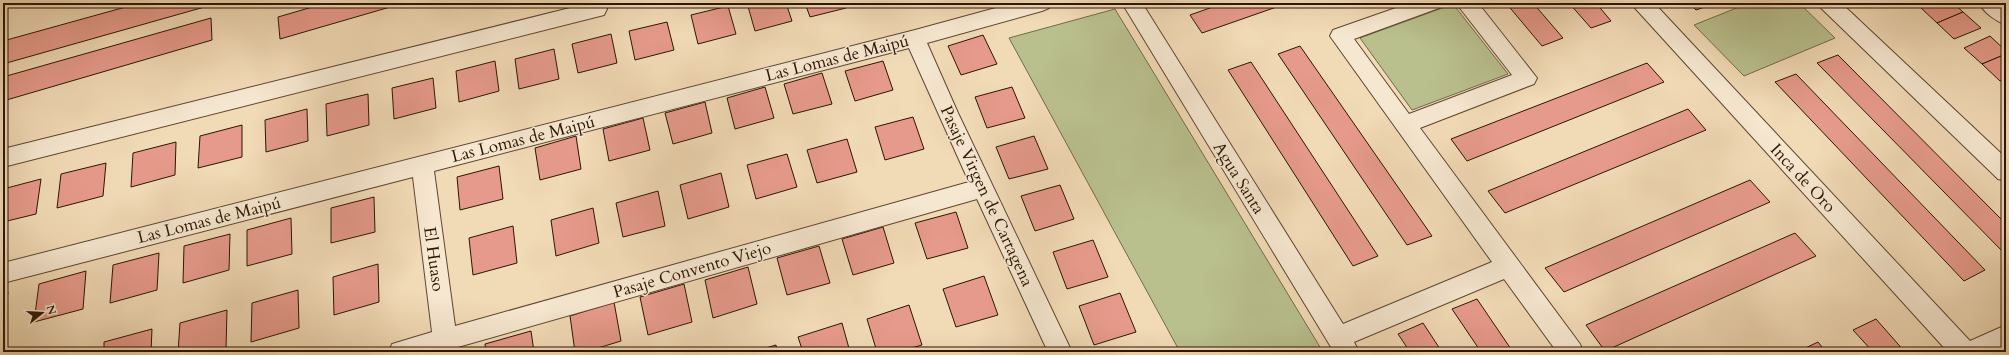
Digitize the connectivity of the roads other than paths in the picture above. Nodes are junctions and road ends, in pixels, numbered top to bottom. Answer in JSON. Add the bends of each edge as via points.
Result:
{"nodes":[{"id":1,"x":1042,"y":3,"type":"edge"},
{"id":2,"x":1132,"y":3,"type":"edge"},
{"id":3,"x":1432,"y":3,"type":"edge"},
{"id":4,"x":1466,"y":3,"type":"edge"},
{"id":5,"x":1642,"y":3,"type":"edge"},
{"id":6,"x":1828,"y":3,"type":"edge"},
{"id":7,"x":1989,"y":3,"type":"edge"},
{"id":8,"x":597,"y":9,"type":"dead end"},
{"id":9,"x":559,"y":11,"type":"edge"},
{"id":10,"x":2006,"y":17,"type":"edge"},
{"id":11,"x":915,"y":38,"type":"junction"},
{"id":12,"x":1405,"y":125,"type":"junction"},
{"id":13,"x":3,"y":158,"type":"edge"},
{"id":14,"x":422,"y":165,"type":"junction"},
{"id":15,"x":2006,"y":172,"type":"edge"},
{"id":16,"x":983,"y":188,"type":"junction"},
{"id":17,"x":1508,"y":266,"type":"junction"},
{"id":18,"x":3,"y":273,"type":"edge"},
{"id":19,"x":2006,"y":336,"type":"edge"},
{"id":20,"x":1342,"y":345,"type":"edge"},
{"id":21,"x":446,"y":346,"type":"edge"},
{"id":22,"x":401,"y":352,"type":"edge"},
{"id":23,"x":1060,"y":352,"type":"edge"},
{"id":24,"x":1571,"y":352,"type":"edge"},
{"id":25,"x":1964,"y":352,"type":"edge"},
{"id":26,"x":1971,"y":352,"type":"edge"}],
"edges":[{"from":1,"to":11,"type":"street","name":"Las Lomas de Maipú"},
{"from":2,"to":20,"type":"street","name":"Agua Santa"},
{"from":3,"to":12,"type":"street","via":[[1340,36]]},
{"from":4,"to":12,"type":"street","via":[[1527,78]]},
{"from":5,"to":25,"type":"street","name":"Inca de Oro"},
{"from":6,"to":15,"type":"street"},
{"from":7,"to":10,"type":"street"},
{"from":8,"to":9,"type":"street"},
{"from":9,"to":13,"type":"street"},
{"from":11,"to":14,"type":"street","name":"Las Lomas de Maipú"},
{"from":11,"to":16,"type":"street","name":"Pasaje Virgen de Cartagena"},
{"from":12,"to":17,"type":"street"},
{"from":14,"to":18,"type":"street","name":"Las Lomas de Maipú"},
{"from":14,"to":21,"type":"street","name":"El Huaso"},
{"from":16,"to":21,"type":"street","name":"Pasaje Convento Viejo"},
{"from":16,"to":23,"type":"street","name":"Pasaje Virgen de Cartagena"},
{"from":17,"to":20,"type":"street"},
{"from":17,"to":24,"type":"street"},
{"from":19,"to":26,"type":"street"},
{"from":21,"to":22,"type":"street","name":"Pasaje Convento Viejo"}]}
